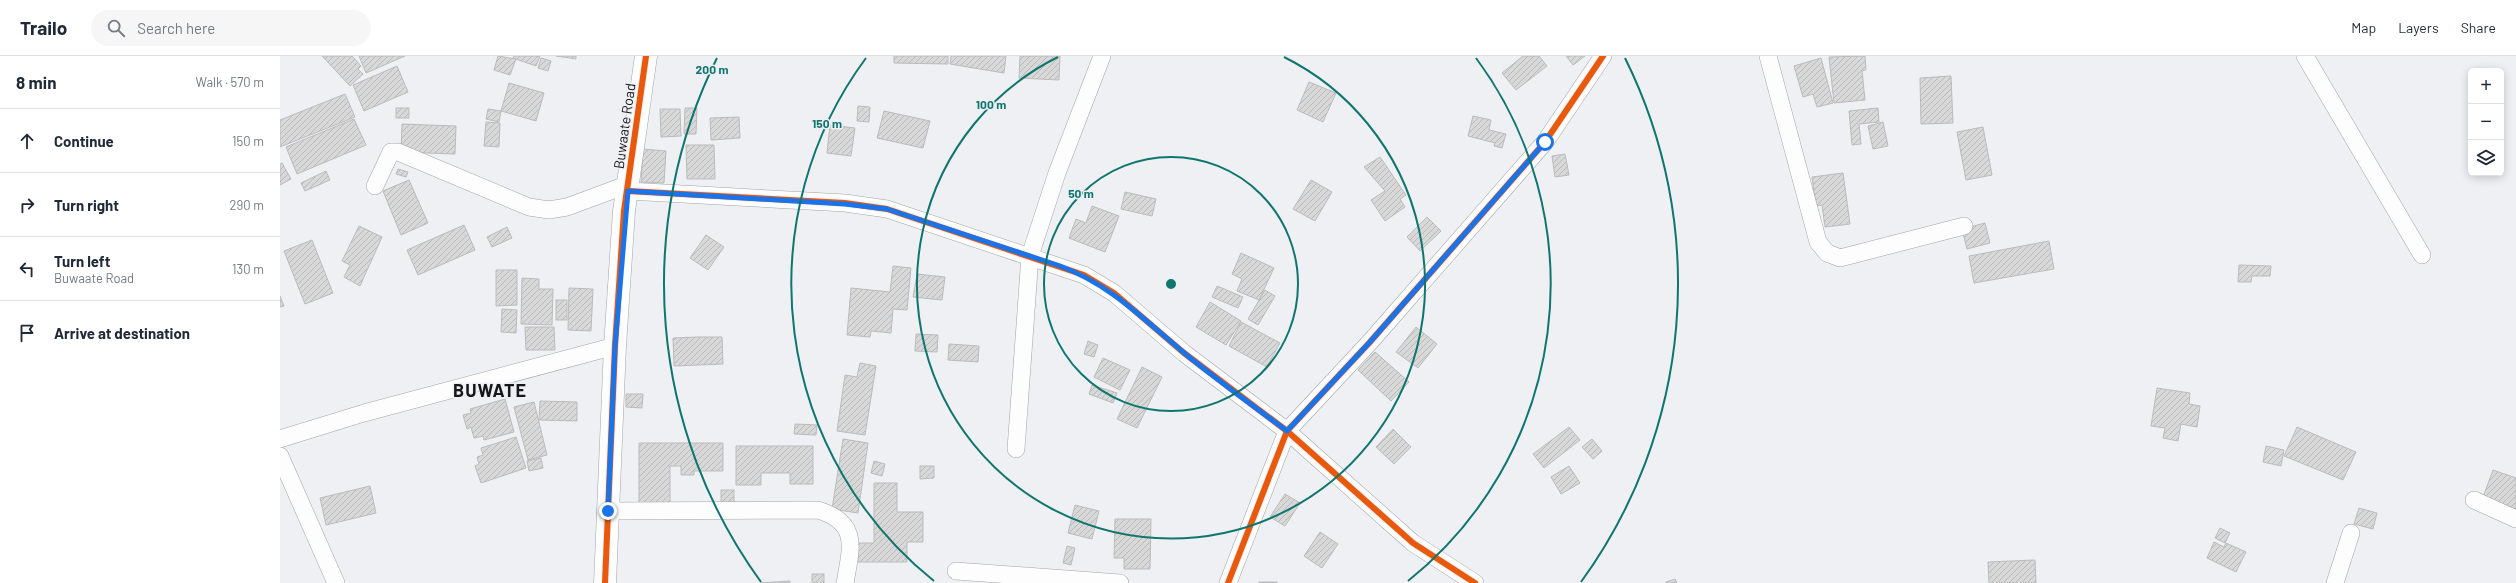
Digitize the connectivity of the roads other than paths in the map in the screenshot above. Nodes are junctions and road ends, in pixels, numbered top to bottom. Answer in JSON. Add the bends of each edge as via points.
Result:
{"nodes":[{"id":1,"x":646,"y":56,"type":"edge"},
{"id":2,"x":1102,"y":56,"type":"edge"},
{"id":3,"x":1604,"y":56,"type":"edge"},
{"id":4,"x":1768,"y":56,"type":"edge"},
{"id":5,"x":2305,"y":56,"type":"edge"},
{"id":6,"x":375,"y":186,"type":"dead end"},
{"id":7,"x":628,"y":188,"type":"junction"},
{"id":8,"x":1964,"y":226,"type":"dead end"},
{"id":9,"x":2422,"y":255,"type":"dead end"},
{"id":10,"x":1030,"y":256,"type":"junction"},
{"id":11,"x":615,"y":346,"type":"junction"},
{"id":12,"x":1287,"y":431,"type":"junction"},
{"id":13,"x":280,"y":439,"type":"edge"},
{"id":14,"x":1016,"y":448,"type":"dead end"},
{"id":15,"x":280,"y":456,"type":"edge"},
{"id":16,"x":2474,"y":500,"type":"dead end"},
{"id":17,"x":608,"y":511,"type":"junction"},
{"id":18,"x":2516,"y":519,"type":"edge"},
{"id":19,"x":2351,"y":534,"type":"dead end"},
{"id":20,"x":956,"y":571,"type":"dead end"},
{"id":21,"x":336,"y":583,"type":"edge"},
{"id":22,"x":605,"y":583,"type":"edge"},
{"id":23,"x":845,"y":583,"type":"edge"},
{"id":24,"x":1120,"y":583,"type":"edge"},
{"id":25,"x":1228,"y":583,"type":"edge"},
{"id":26,"x":1476,"y":583,"type":"edge"},
{"id":27,"x":2335,"y":583,"type":"edge"}],
"edges":[{"from":1,"to":7,"type":"street","name":"Buwaate Road"},
{"from":2,"to":10,"type":"street","via":[[1057,173]]},
{"from":3,"to":12,"type":"street","via":[[1545,142],[1370,342]]},
{"from":4,"to":8,"type":"street","via":[[1818,242],[1828,253],[1840,258]]},
{"from":5,"to":9,"type":"street"},
{"from":6,"to":7,"type":"street","via":[[391,152],[398,152],[529,207],[549,210]]},
{"from":7,"to":10,"type":"street","via":[[887,209]]},
{"from":7,"to":11,"type":"street","name":"Buwaate Road"},
{"from":10,"to":12,"type":"street","via":[[1084,275],[1114,293],[1184,353]]},
{"from":10,"to":14,"type":"street"},
{"from":11,"to":13,"type":"street","via":[[364,413]]},
{"from":11,"to":17,"type":"street","name":"Buwaate Road"},
{"from":12,"to":25,"type":"street"},
{"from":12,"to":26,"type":"street","via":[[1413,543]]},
{"from":15,"to":21,"type":"street"},
{"from":16,"to":18,"type":"street"},
{"from":17,"to":22,"type":"street","name":"Buwaate Road"},
{"from":17,"to":23,"type":"street","via":[[818,510],[841,520],[848,529],[852,545]]},
{"from":19,"to":27,"type":"street"},
{"from":20,"to":24,"type":"street"}]}
